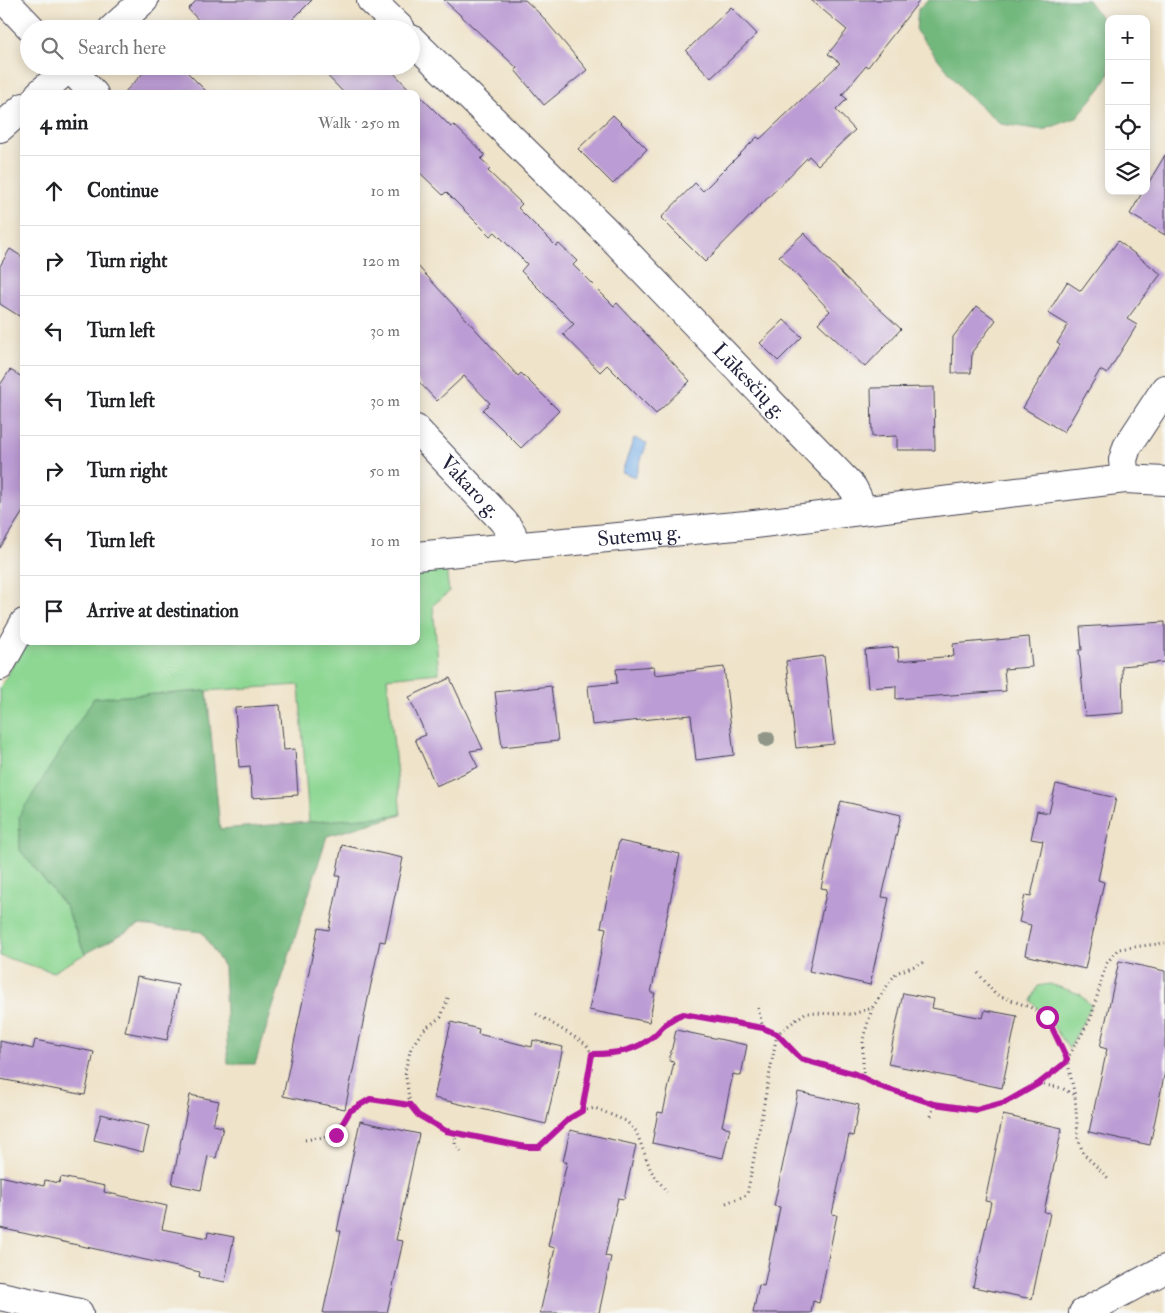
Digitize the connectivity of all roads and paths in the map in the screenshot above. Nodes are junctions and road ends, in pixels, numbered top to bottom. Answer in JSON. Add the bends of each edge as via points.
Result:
{"nodes":[{"id":1,"x":4,"y":0,"type":"edge"},
{"id":2,"x":144,"y":0,"type":"edge"},
{"id":3,"x":372,"y":0,"type":"edge"},
{"id":4,"x":23,"y":20,"type":"edge"},
{"id":5,"x":122,"y":20,"type":"edge"},
{"id":6,"x":392,"y":20,"type":"edge"},
{"id":7,"x":420,"y":48,"type":"edge"},
{"id":8,"x":60,"y":75,"type":"edge"},
{"id":9,"x":76,"y":75,"type":"edge"},
{"id":10,"x":43,"y":90,"type":"edge"},
{"id":11,"x":90,"y":90,"type":"edge"},
{"id":12,"x":20,"y":110,"type":"edge"},
{"id":13,"x":0,"y":128,"type":"edge"},
{"id":14,"x":1165,"y":389,"type":"edge"},
{"id":15,"x":420,"y":433,"type":"edge"},
{"id":16,"x":1125,"y":478,"type":"junction"},
{"id":17,"x":1165,"y":480,"type":"edge"},
{"id":18,"x":860,"y":511,"type":"junction"},
{"id":19,"x":513,"y":548,"type":"junction"},
{"id":20,"x":420,"y":556,"type":"edge"},
{"id":21,"x":20,"y":630,"type":"edge"},
{"id":22,"x":0,"y":666,"type":"edge"},
{"id":23,"x":1165,"y":943,"type":"edge"},
{"id":24,"x":925,"y":962,"type":"dead end"},
{"id":25,"x":978,"y":973,"type":"dead end"},
{"id":26,"x":448,"y":998,"type":"dead end"},
{"id":27,"x":758,"y":1008,"type":"dead end"},
{"id":28,"x":872,"y":1008,"type":"junction"},
{"id":29,"x":535,"y":1013,"type":"dead end"},
{"id":30,"x":763,"y":1028,"type":"junction"},
{"id":31,"x":777,"y":1034,"type":"junction"},
{"id":32,"x":592,"y":1054,"type":"junction"},
{"id":33,"x":1067,"y":1059,"type":"junction"},
{"id":34,"x":863,"y":1078,"type":"junction"},
{"id":35,"x":1038,"y":1084,"type":"junction"},
{"id":36,"x":1075,"y":1096,"type":"junction"},
{"id":37,"x":934,"y":1104,"type":"junction"},
{"id":38,"x":410,"y":1105,"type":"junction"},
{"id":39,"x":582,"y":1111,"type":"junction"},
{"id":40,"x":931,"y":1116,"type":"dead end"},
{"id":41,"x":456,"y":1133,"type":"junction"},
{"id":42,"x":305,"y":1140,"type":"dead end"},
{"id":43,"x":461,"y":1151,"type":"dead end"},
{"id":44,"x":1109,"y":1179,"type":"dead end"},
{"id":45,"x":667,"y":1192,"type":"dead end"},
{"id":46,"x":726,"y":1202,"type":"dead end"},
{"id":47,"x":1165,"y":1269,"type":"edge"},
{"id":48,"x":0,"y":1296,"type":"edge"},
{"id":49,"x":79,"y":1313,"type":"edge"},
{"id":50,"x":1083,"y":1313,"type":"edge"}],
"edges":[{"from":1,"to":4,"type":"street"},
{"from":2,"to":5,"type":"street"},
{"from":3,"to":6,"type":"street"},
{"from":7,"to":18,"type":"street","name":"Lūkesčių g.","via":[[603,228],[853,488]]},
{"from":8,"to":10,"type":"street"},
{"from":9,"to":11,"type":"street"},
{"from":12,"to":13,"type":"street"},
{"from":14,"to":16,"type":"street","via":[[1127,447],[1123,460]]},
{"from":15,"to":19,"type":"street","name":"Vakaro g.","via":[[503,521],[512,533]]},
{"from":16,"to":17,"type":"street"},
{"from":16,"to":18,"type":"street"},
{"from":18,"to":19,"type":"street","name":"Sutemų g."},
{"from":19,"to":20,"type":"street","name":"Sutemų g."},
{"from":21,"to":22,"type":"street"},
{"from":23,"to":33,"type":"path","via":[[1118,949],[1106,964],[1091,1018]]},
{"from":24,"to":28,"type":"path","via":[[896,973]]},
{"from":25,"to":33,"type":"path","via":[[995,994],[1047,1017]]},
{"from":26,"to":38,"type":"path","via":[[441,1017],[423,1030],[411,1048],[405,1072]]},
{"from":27,"to":30,"type":"path"},
{"from":28,"to":31,"type":"path","via":[[853,1014],[805,1013]]},
{"from":28,"to":34,"type":"path","via":[[863,1039]]},
{"from":29,"to":32,"type":"path","via":[[586,1044]]},
{"from":30,"to":31,"type":"path"},
{"from":30,"to":32,"type":"path","via":[[683,1014],[674,1017],[633,1050]]},
{"from":31,"to":34,"type":"path","via":[[801,1059]]},
{"from":31,"to":46,"type":"path","via":[[747,1195]]},
{"from":32,"to":39,"type":"path"},
{"from":33,"to":35,"type":"path"},
{"from":33,"to":36,"type":"path"},
{"from":34,"to":37,"type":"path"},
{"from":35,"to":36,"type":"path","via":[[1062,1088]]},
{"from":35,"to":37,"type":"path","via":[[1006,1102],[977,1110]]},
{"from":36,"to":44,"type":"path","via":[[1078,1138],[1083,1153]]},
{"from":37,"to":40,"type":"path"},
{"from":38,"to":41,"type":"path","via":[[418,1115]]},
{"from":38,"to":42,"type":"path","via":[[370,1099],[350,1111],[336,1135]]},
{"from":39,"to":41,"type":"path","via":[[539,1147]]},
{"from":39,"to":45,"type":"path","via":[[595,1108],[626,1121],[636,1131],[651,1171]]},
{"from":41,"to":43,"type":"path","via":[[455,1145]]},
{"from":47,"to":50,"type":"street"},
{"from":48,"to":49,"type":"street"}]}
